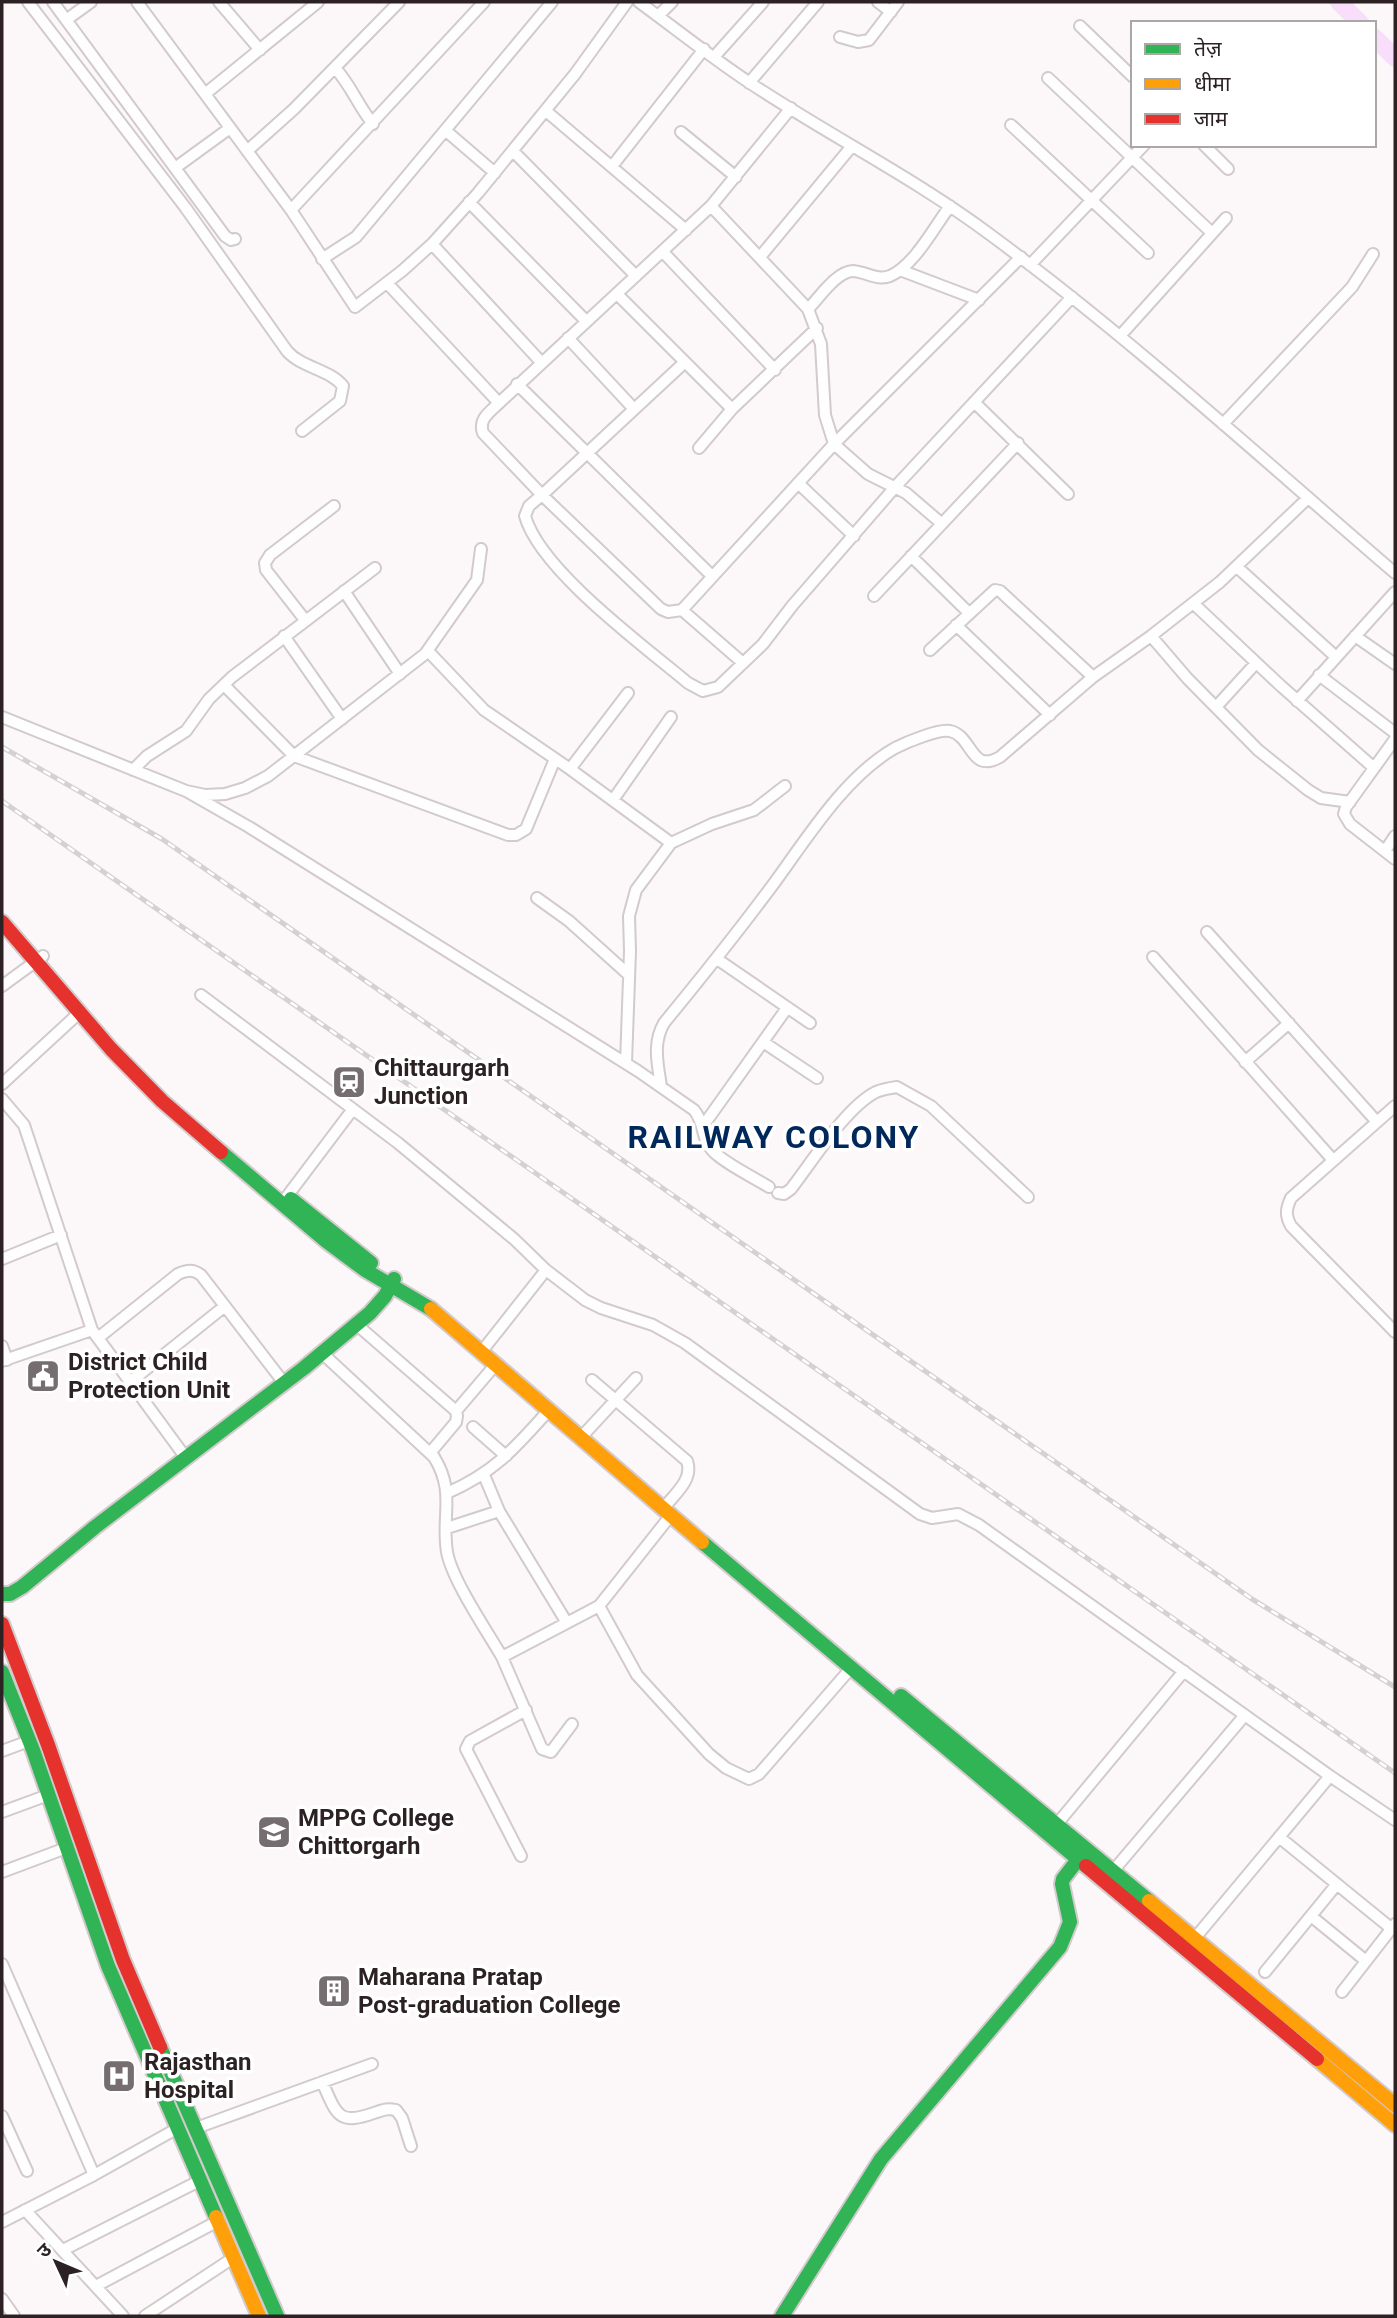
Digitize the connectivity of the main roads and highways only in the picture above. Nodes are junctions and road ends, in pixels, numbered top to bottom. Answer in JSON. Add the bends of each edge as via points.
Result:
{"nodes":[{"id":1,"x":2,"y":909,"type":"edge"},
{"id":2,"x":2,"y":922,"type":"edge"},
{"id":3,"x":39,"y":959,"type":"junction"},
{"id":4,"x":285,"y":1199,"type":"junction"},
{"id":5,"x":393,"y":1282,"type":"junction"},
{"id":6,"x":669,"y":1509,"type":"junction"},
{"id":7,"x":2,"y":1594,"type":"edge"},
{"id":8,"x":2,"y":1624,"type":"edge"},
{"id":9,"x":3,"y":1677,"type":"edge"},
{"id":10,"x":1082,"y":1854,"type":"junction"},
{"id":11,"x":1395,"y":2105,"type":"edge"},
{"id":12,"x":1395,"y":2125,"type":"edge"},
{"id":13,"x":259,"y":2316,"type":"edge"},
{"id":14,"x":277,"y":2316,"type":"edge"},
{"id":15,"x":782,"y":2316,"type":"edge"}],
"edges":[{"from":1,"to":3,"type":"main road"},
{"from":2,"to":3,"type":"main road"},
{"from":3,"to":4,"type":"main road","via":[[151,1079]]},
{"from":3,"to":4,"type":"main road","via":[[79,1013],[162,1101]]},
{"from":4,"to":5,"type":"main road"},
{"from":5,"to":6,"type":"main road"},
{"from":5,"to":6,"type":"main road","via":[[430,1299]]},
{"from":5,"to":7,"type":"main road","via":[[377,1304],[322,1353],[22,1587]]},
{"from":6,"to":10,"type":"main road","via":[[852,1667]]},
{"from":6,"to":10,"type":"main road","via":[[1057,1824]]},
{"from":8,"to":14,"type":"main road","via":[[123,1959]]},
{"from":9,"to":13,"type":"main road","via":[[108,1966]]},
{"from":10,"to":11,"type":"main road","via":[[1113,1871]]},
{"from":10,"to":12,"type":"main road"},
{"from":10,"to":15,"type":"main road","via":[[1063,1879],[1071,1922],[1060,1947],[881,2159]]}]}
